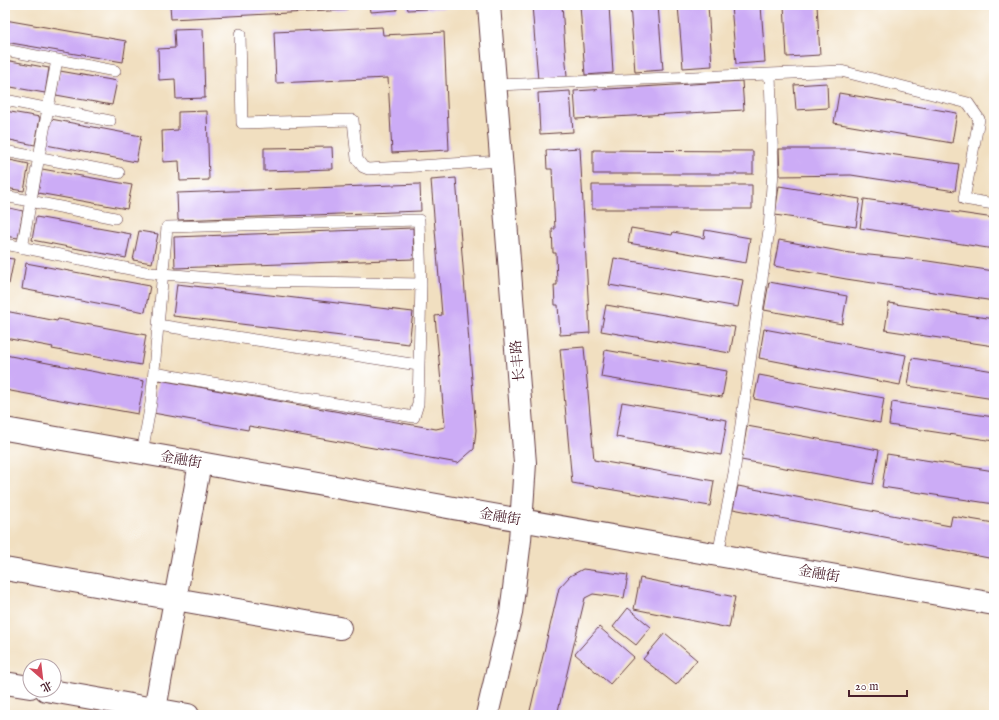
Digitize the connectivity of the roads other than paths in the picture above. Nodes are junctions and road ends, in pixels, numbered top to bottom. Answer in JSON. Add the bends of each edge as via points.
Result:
{"nodes":[{"id":1,"x":489,"y":5,"type":"edge"},
{"id":2,"x":240,"y":34,"type":"dead end"},
{"id":3,"x":5,"y":50,"type":"edge"},
{"id":4,"x":57,"y":60,"type":"junction"},
{"id":5,"x":115,"y":72,"type":"dead end"},
{"id":6,"x":770,"y":74,"type":"junction"},
{"id":7,"x":495,"y":85,"type":"junction"},
{"id":8,"x":5,"y":100,"type":"edge"},
{"id":9,"x":48,"y":108,"type":"junction"},
{"id":10,"x":110,"y":121,"type":"dead end"},
{"id":11,"x":5,"y":151,"type":"edge"},
{"id":12,"x":38,"y":157,"type":"junction"},
{"id":13,"x":502,"y":161,"type":"junction"},
{"id":14,"x":119,"y":173,"type":"dead end"},
{"id":15,"x":5,"y":196,"type":"edge"},
{"id":16,"x":30,"y":201,"type":"junction"},
{"id":17,"x":994,"y":204,"type":"edge"},
{"id":18,"x":115,"y":218,"type":"dead end"},
{"id":19,"x":5,"y":244,"type":"edge"},
{"id":20,"x":22,"y":248,"type":"junction"},
{"id":21,"x":163,"y":274,"type":"junction"},
{"id":22,"x":421,"y":284,"type":"junction"},
{"id":23,"x":158,"y":325,"type":"junction"},
{"id":24,"x":418,"y":365,"type":"junction"},
{"id":25,"x":154,"y":373,"type":"junction"},
{"id":26,"x":5,"y":429,"type":"edge"},
{"id":27,"x":142,"y":453,"type":"junction"},
{"id":28,"x":200,"y":463,"type":"junction"},
{"id":29,"x":521,"y":520,"type":"junction"},
{"id":30,"x":718,"y":555,"type":"junction"},
{"id":31,"x":5,"y":569,"type":"edge"},
{"id":32,"x":175,"y":598,"type":"junction"},
{"id":33,"x":994,"y":604,"type":"edge"},
{"id":34,"x":340,"y":628,"type":"dead end"},
{"id":35,"x":5,"y":683,"type":"edge"},
{"id":36,"x":22,"y":686,"type":"edge"},
{"id":37,"x":62,"y":693,"type":"edge"},
{"id":38,"x":155,"y":709,"type":"junction"},
{"id":39,"x":188,"y":715,"type":"edge"},
{"id":40,"x":487,"y":715,"type":"edge"}],
"edges":[{"from":1,"to":7,"type":"street","name":"长丰路"},
{"from":2,"to":13,"type":"lane","via":[[242,123],[353,120],[356,159],[368,169]]},
{"from":3,"to":4,"type":"lane"},
{"from":4,"to":5,"type":"lane"},
{"from":4,"to":9,"type":"lane"},
{"from":6,"to":7,"type":"lane"},
{"from":6,"to":17,"type":"lane","via":[[840,71],[968,103],[979,119],[964,199]]},
{"from":6,"to":30,"type":"lane","via":[[773,171],[769,230],[734,473]]},
{"from":7,"to":13,"type":"street","name":"长丰路"},
{"from":8,"to":9,"type":"lane"},
{"from":9,"to":10,"type":"lane"},
{"from":9,"to":12,"type":"lane"},
{"from":11,"to":12,"type":"lane"},
{"from":12,"to":14,"type":"lane"},
{"from":12,"to":16,"type":"lane"},
{"from":13,"to":29,"type":"street","name":"长丰路","via":[[525,463]]},
{"from":15,"to":16,"type":"lane"},
{"from":16,"to":18,"type":"lane"},
{"from":16,"to":20,"type":"lane"},
{"from":19,"to":20,"type":"lane"},
{"from":20,"to":21,"type":"lane","via":[[150,274]]},
{"from":21,"to":22,"type":"lane","via":[[246,281]]},
{"from":21,"to":22,"type":"lane","via":[[167,227],[419,220]]},
{"from":21,"to":23,"type":"lane"},
{"from":22,"to":24,"type":"lane"},
{"from":23,"to":24,"type":"lane"},
{"from":23,"to":25,"type":"lane"},
{"from":24,"to":25,"type":"lane","via":[[418,404],[414,417]]},
{"from":25,"to":27,"type":"lane"},
{"from":26,"to":27,"type":"street","name":"金融街"},
{"from":27,"to":28,"type":"street","name":"金融街"},
{"from":28,"to":29,"type":"street","name":"金融街"},
{"from":28,"to":32,"type":"street"},
{"from":29,"to":30,"type":"street","name":"金融街"},
{"from":29,"to":40,"type":"street","name":"长丰路","via":[[511,613]]},
{"from":30,"to":33,"type":"street","name":"金融街"},
{"from":31,"to":32,"type":"street"},
{"from":32,"to":34,"type":"street"},
{"from":32,"to":38,"type":"street"},
{"from":35,"to":36,"type":"street"},
{"from":37,"to":38,"type":"street"},
{"from":38,"to":39,"type":"street"}]}
